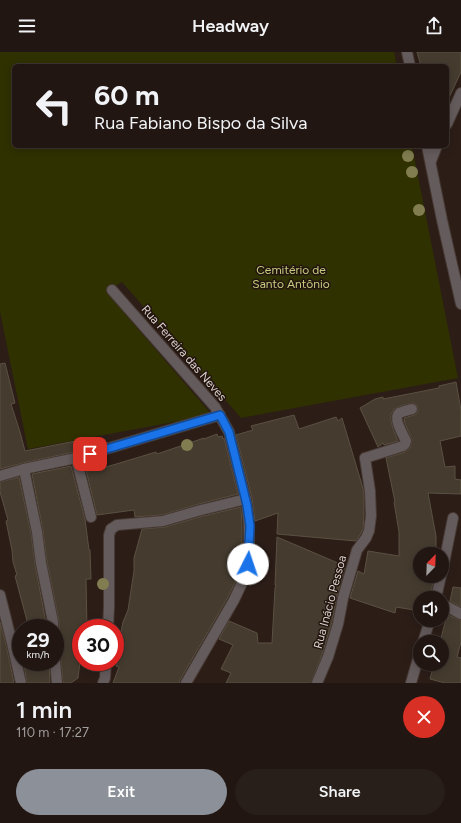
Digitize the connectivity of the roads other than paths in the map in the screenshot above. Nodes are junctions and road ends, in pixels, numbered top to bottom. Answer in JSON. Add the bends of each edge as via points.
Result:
{"nodes":[{"id":1,"x":407,"y":52,"type":"edge"},
{"id":2,"x":410,"y":64,"type":"edge"},
{"id":3,"x":461,"y":93,"type":"edge"},
{"id":4,"x":449,"y":120,"type":"edge"},
{"id":5,"x":428,"y":148,"type":"edge"},
{"id":6,"x":436,"y":148,"type":"edge"},
{"id":7,"x":431,"y":161,"type":"junction"},
{"id":8,"x":112,"y":290,"type":"dead end"},
{"id":9,"x":461,"y":304,"type":"edge"},
{"id":10,"x":412,"y":409,"type":"dead end"},
{"id":11,"x":220,"y":415,"type":"junction"},
{"id":12,"x":76,"y":458,"type":"junction"},
{"id":13,"x":24,"y":469,"type":"junction"},
{"id":14,"x":0,"y":476,"type":"edge"},
{"id":15,"x":246,"y":499,"type":"junction"},
{"id":16,"x":91,"y":517,"type":"dead end"},
{"id":17,"x":453,"y":518,"type":"dead end"},
{"id":18,"x":447,"y":547,"type":"edge"},
{"id":19,"x":0,"y":595,"type":"edge"},
{"id":20,"x":449,"y":608,"type":"edge"},
{"id":21,"x":461,"y":614,"type":"edge"},
{"id":22,"x":52,"y":619,"type":"edge"},
{"id":23,"x":108,"y":619,"type":"edge"},
{"id":24,"x":56,"y":671,"type":"edge"},
{"id":25,"x":105,"y":671,"type":"edge"},
{"id":26,"x":414,"y":671,"type":"edge"},
{"id":27,"x":21,"y":683,"type":"edge"},
{"id":28,"x":57,"y":683,"type":"edge"},
{"id":29,"x":103,"y":683,"type":"edge"},
{"id":30,"x":186,"y":683,"type":"edge"},
{"id":31,"x":317,"y":683,"type":"edge"},
{"id":32,"x":411,"y":683,"type":"edge"}],
"edges":[{"from":1,"to":2,"type":"street"},
{"from":3,"to":4,"type":"street"},
{"from":5,"to":7,"type":"street"},
{"from":6,"to":7,"type":"street"},
{"from":7,"to":9,"type":"street"},
{"from":8,"to":11,"type":"street","name":"Rua Ferreira das Neves"},
{"from":10,"to":31,"type":"street","name":"Rua Inácio Pessoa","via":[[397,416],[406,444],[365,458],[370,491],[369,531],[357,550],[338,624]]},
{"from":11,"to":12,"type":"street"},
{"from":11,"to":15,"type":"street","name":"Rua Ferreira das Neves","via":[[229,432]]},
{"from":12,"to":13,"type":"street"},
{"from":12,"to":16,"type":"street"},
{"from":13,"to":14,"type":"street"},
{"from":13,"to":22,"type":"street"},
{"from":15,"to":23,"type":"street","via":[[163,521],[117,525],[111,529]]},
{"from":15,"to":30,"type":"street","name":"Rua Ferreira das Neves","via":[[250,526],[248,564],[243,581]]},
{"from":17,"to":18,"type":"street"},
{"from":19,"to":27,"type":"street"},
{"from":20,"to":21,"type":"street"},
{"from":24,"to":28,"type":"street"},
{"from":25,"to":29,"type":"street"},
{"from":26,"to":32,"type":"street"}]}
